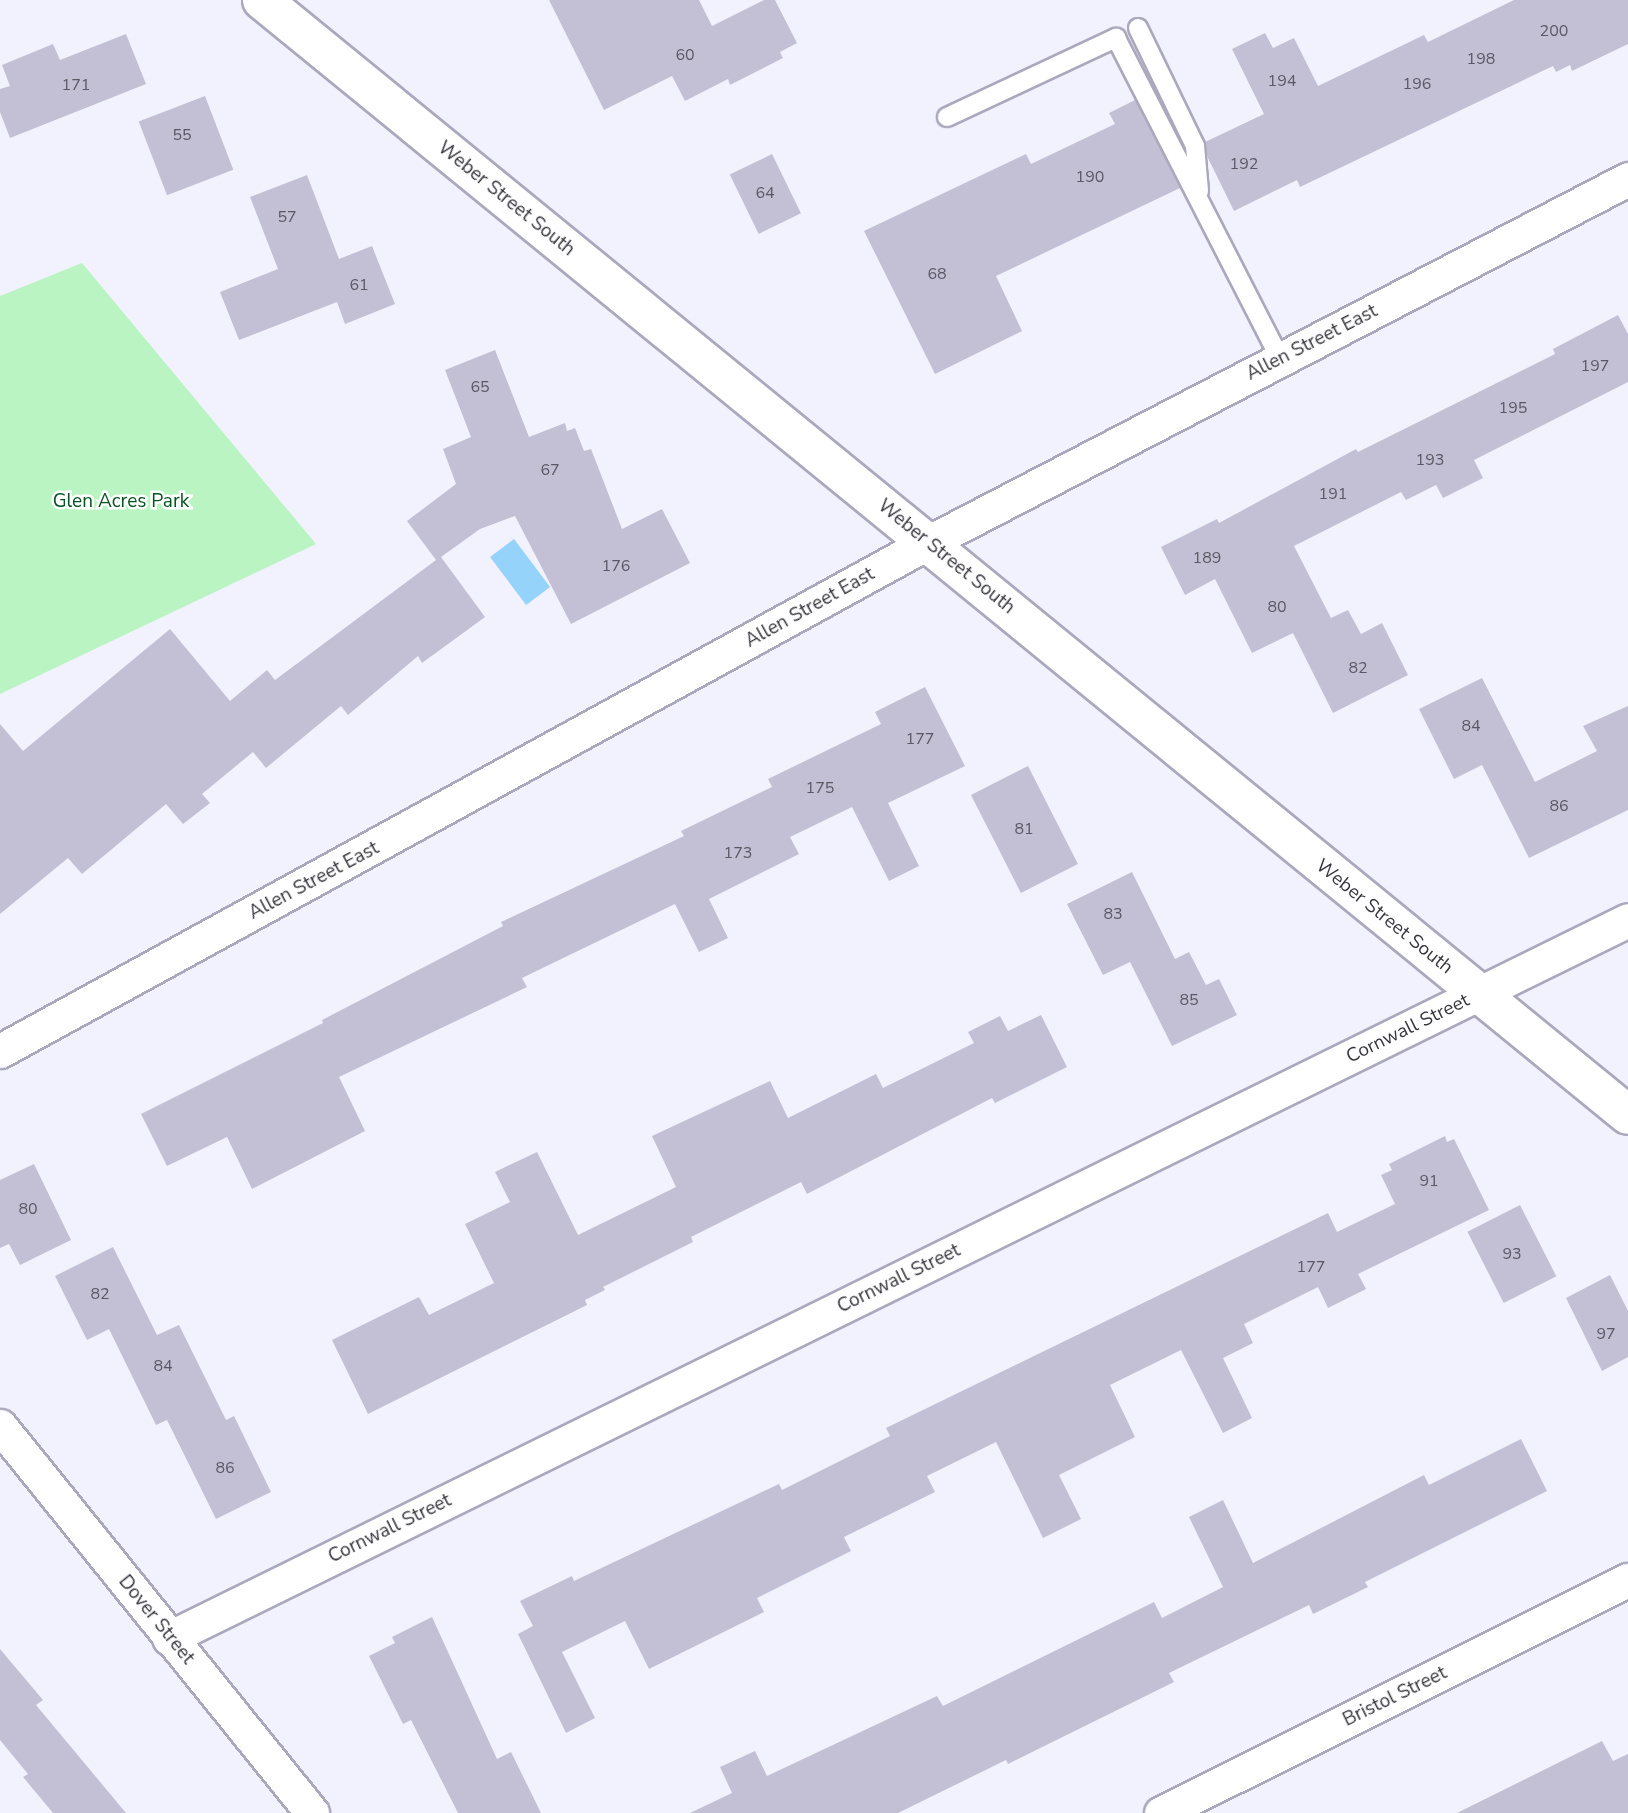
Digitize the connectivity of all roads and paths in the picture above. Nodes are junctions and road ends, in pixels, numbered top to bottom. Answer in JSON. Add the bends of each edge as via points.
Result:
{"nodes":[{"id":1,"x":262,"y":0,"type":"edge"},
{"id":2,"x":1138,"y":28,"type":"dead end"},
{"id":3,"x":947,"y":117,"type":"dead end"},
{"id":4,"x":1628,"y":179,"type":"edge"},
{"id":5,"x":1200,"y":202,"type":"junction"},
{"id":6,"x":1280,"y":359,"type":"junction"},
{"id":7,"x":929,"y":542,"type":"junction"},
{"id":8,"x":1628,"y":920,"type":"edge"},
{"id":9,"x":1478,"y":995,"type":"junction"},
{"id":10,"x":0,"y":1051,"type":"edge"},
{"id":11,"x":1628,"y":1115,"type":"edge"},
{"id":12,"x":0,"y":1426,"type":"edge"},
{"id":13,"x":1628,"y":1580,"type":"edge"},
{"id":14,"x":169,"y":1638,"type":"junction"},
{"id":15,"x":312,"y":1813,"type":"edge"},
{"id":16,"x":1161,"y":1813,"type":"edge"}],
"edges":[{"from":1,"to":7,"type":"main road","name":"Weber Street South"},
{"from":2,"to":5,"type":"lane","via":[[1195,146]]},
{"from":3,"to":5,"type":"lane","via":[[1116,38]]},
{"from":4,"to":6,"type":"street","name":"Allen Street East"},
{"from":5,"to":6,"type":"lane"},
{"from":6,"to":7,"type":"street","name":"Allen Street East"},
{"from":7,"to":9,"type":"main road","name":"Weber Street South"},
{"from":7,"to":10,"type":"street","name":"Allen Street East"},
{"from":8,"to":9,"type":"street","name":"Cornwall Street"},
{"from":9,"to":11,"type":"main road","name":"Weber Street South"},
{"from":9,"to":14,"type":"street","name":"Cornwall Street"},
{"from":12,"to":14,"type":"street","name":"Dover Street"},
{"from":13,"to":16,"type":"street","name":"Bristol Street"},
{"from":14,"to":15,"type":"street","name":"Dover Street"}]}
